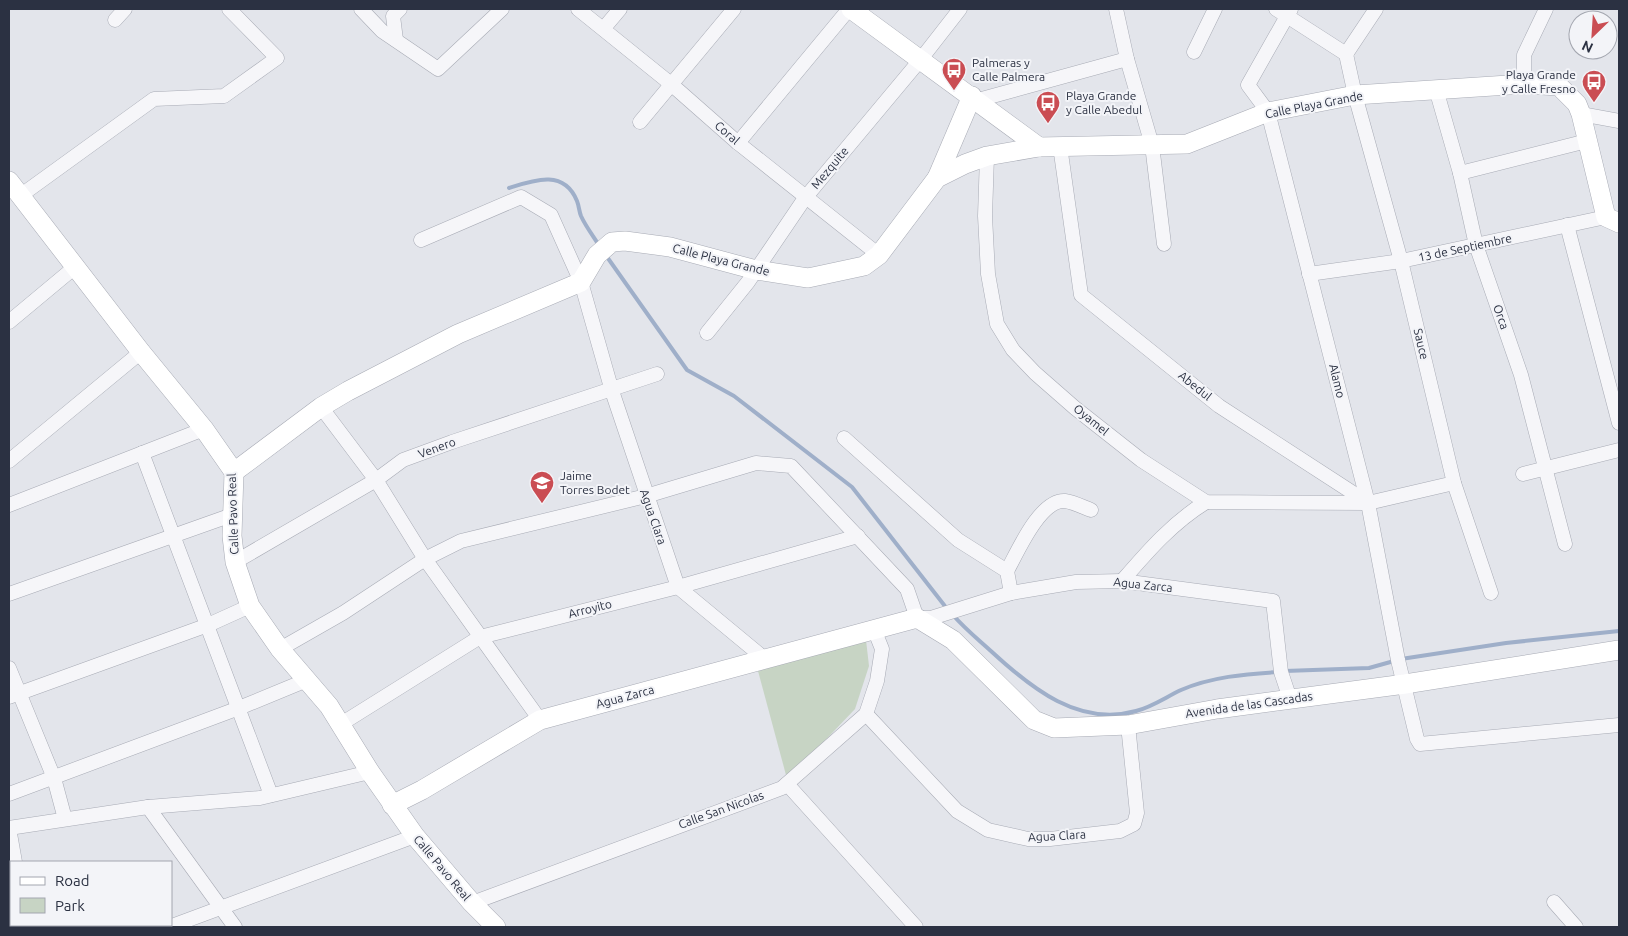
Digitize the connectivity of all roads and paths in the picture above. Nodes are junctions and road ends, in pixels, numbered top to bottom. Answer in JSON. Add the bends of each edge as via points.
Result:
{"nodes":[{"id":1,"x":125,"y":9,"type":"edge"},
{"id":2,"x":228,"y":9,"type":"edge"},
{"id":3,"x":361,"y":9,"type":"edge"},
{"id":4,"x":400,"y":9,"type":"edge"},
{"id":5,"x":502,"y":9,"type":"edge"},
{"id":6,"x":578,"y":9,"type":"edge"},
{"id":7,"x":620,"y":9,"type":"edge"},
{"id":8,"x":734,"y":9,"type":"edge"},
{"id":9,"x":850,"y":9,"type":"edge"},
{"id":10,"x":960,"y":9,"type":"edge"},
{"id":11,"x":1116,"y":9,"type":"edge"},
{"id":12,"x":1215,"y":9,"type":"edge"},
{"id":13,"x":1376,"y":9,"type":"edge"},
{"id":14,"x":1546,"y":9,"type":"edge"},
{"id":15,"x":1285,"y":11,"type":"edge"},
{"id":16,"x":115,"y":20,"type":"dead end"},
{"id":17,"x":604,"y":28,"type":"junction"},
{"id":18,"x":396,"y":40,"type":"junction"},
{"id":19,"x":1194,"y":52,"type":"dead end"},
{"id":20,"x":1346,"y":54,"type":"junction"},
{"id":21,"x":921,"y":59,"type":"junction"},
{"id":22,"x":1127,"y":59,"type":"junction"},
{"id":23,"x":671,"y":84,"type":"junction"},
{"id":24,"x":1524,"y":84,"type":"junction"},
{"id":25,"x":1436,"y":89,"type":"junction"},
{"id":26,"x":1355,"y":95,"type":"junction"},
{"id":27,"x":975,"y":98,"type":"junction"},
{"id":28,"x":1268,"y":112,"type":"junction"},
{"id":29,"x":1581,"y":114,"type":"junction"},
{"id":30,"x":1619,"y":121,"type":"edge"},
{"id":31,"x":640,"y":122,"type":"dead end"},
{"id":32,"x":1587,"y":141,"type":"junction"},
{"id":33,"x":738,"y":143,"type":"junction"},
{"id":34,"x":1152,"y":145,"type":"junction"},
{"id":35,"x":1060,"y":146,"type":"junction"},
{"id":36,"x":1039,"y":147,"type":"junction"},
{"id":37,"x":988,"y":156,"type":"junction"},
{"id":38,"x":1460,"y":173,"type":"junction"},
{"id":39,"x":937,"y":178,"type":"junction"},
{"id":40,"x":13,"y":188,"type":"edge"},
{"id":41,"x":805,"y":198,"type":"junction"},
{"id":42,"x":1613,"y":220,"type":"edge"},
{"id":43,"x":1567,"y":226,"type":"junction"},
{"id":44,"x":421,"y":240,"type":"dead end"},
{"id":45,"x":1164,"y":244,"type":"dead end"},
{"id":46,"x":1476,"y":244,"type":"junction"},
{"id":47,"x":879,"y":255,"type":"junction"},
{"id":48,"x":1401,"y":261,"type":"junction"},
{"id":49,"x":76,"y":266,"type":"junction"},
{"id":50,"x":756,"y":270,"type":"junction"},
{"id":51,"x":1309,"y":274,"type":"junction"},
{"id":52,"x":581,"y":282,"type":"junction"},
{"id":53,"x":9,"y":322,"type":"edge"},
{"id":54,"x":708,"y":332,"type":"dead end"},
{"id":55,"x":140,"y":352,"type":"junction"},
{"id":56,"x":657,"y":374,"type":"dead end"},
{"id":57,"x":612,"y":391,"type":"junction"},
{"id":58,"x":321,"y":407,"type":"junction"},
{"id":59,"x":1619,"y":423,"type":"edge"},
{"id":60,"x":204,"y":429,"type":"junction"},
{"id":61,"x":844,"y":438,"type":"dead end"},
{"id":62,"x":1619,"y":450,"type":"edge"},
{"id":63,"x":142,"y":453,"type":"junction"},
{"id":64,"x":9,"y":461,"type":"edge"},
{"id":65,"x":1546,"y":467,"type":"junction"},
{"id":66,"x":234,"y":472,"type":"junction"},
{"id":67,"x":1523,"y":474,"type":"dead end"},
{"id":68,"x":376,"y":480,"type":"junction"},
{"id":69,"x":1454,"y":483,"type":"junction"},
{"id":70,"x":646,"y":496,"type":"junction"},
{"id":71,"x":11,"y":501,"type":"edge"},
{"id":72,"x":1206,"y":502,"type":"junction"},
{"id":73,"x":1368,"y":503,"type":"junction"},
{"id":74,"x":1091,"y":510,"type":"dead end"},
{"id":75,"x":232,"y":515,"type":"junction"},
{"id":76,"x":173,"y":534,"type":"junction"},
{"id":77,"x":858,"y":536,"type":"junction"},
{"id":78,"x":1564,"y":544,"type":"dead end"},
{"id":79,"x":426,"y":559,"type":"junction"},
{"id":80,"x":235,"y":562,"type":"junction"},
{"id":81,"x":1007,"y":572,"type":"junction"},
{"id":82,"x":1122,"y":582,"type":"junction"},
{"id":83,"x":678,"y":587,"type":"junction"},
{"id":84,"x":1011,"y":593,"type":"junction"},
{"id":85,"x":1490,"y":593,"type":"dead end"},
{"id":86,"x":9,"y":594,"type":"edge"},
{"id":87,"x":250,"y":606,"type":"junction"},
{"id":88,"x":924,"y":618,"type":"junction"},
{"id":89,"x":208,"y":625,"type":"junction"},
{"id":90,"x":874,"y":628,"type":"junction"},
{"id":91,"x":480,"y":638,"type":"junction"},
{"id":92,"x":280,"y":649,"type":"junction"},
{"id":93,"x":1619,"y":650,"type":"edge"},
{"id":94,"x":765,"y":659,"type":"junction"},
{"id":95,"x":9,"y":668,"type":"edge"},
{"id":96,"x":307,"y":680,"type":"junction"},
{"id":97,"x":1405,"y":684,"type":"junction"},
{"id":98,"x":13,"y":695,"type":"edge"},
{"id":99,"x":1290,"y":699,"type":"junction"},
{"id":100,"x":239,"y":708,"type":"junction"},
{"id":101,"x":866,"y":714,"type":"junction"},
{"id":102,"x":540,"y":720,"type":"junction"},
{"id":103,"x":341,"y":724,"type":"junction"},
{"id":104,"x":1128,"y":725,"type":"junction"},
{"id":105,"x":1619,"y":725,"type":"edge"},
{"id":106,"x":370,"y":772,"type":"junction"},
{"id":107,"x":54,"y":778,"type":"junction"},
{"id":108,"x":787,"y":784,"type":"junction"},
{"id":109,"x":9,"y":794,"type":"edge"},
{"id":110,"x":271,"y":795,"type":"junction"},
{"id":111,"x":392,"y":805,"type":"junction"},
{"id":112,"x":148,"y":807,"type":"junction"},
{"id":113,"x":65,"y":819,"type":"junction"},
{"id":114,"x":9,"y":828,"type":"edge"},
{"id":115,"x":415,"y":836,"type":"junction"},
{"id":116,"x":15,"y":861,"type":"edge"},
{"id":117,"x":1554,"y":902,"type":"dead end"},
{"id":118,"x":472,"y":903,"type":"junction"},
{"id":119,"x":222,"y":909,"type":"junction"},
{"id":120,"x":172,"y":926,"type":"edge"},
{"id":121,"x":235,"y":927,"type":"edge"},
{"id":122,"x":496,"y":927,"type":"edge"},
{"id":123,"x":916,"y":927,"type":"edge"},
{"id":124,"x":1576,"y":927,"type":"edge"}],
"edges":[{"from":1,"to":16,"type":"street"},
{"from":2,"to":40,"type":"street","via":[[276,58],[224,96],[154,99]]},
{"from":3,"to":18,"type":"street","via":[[382,31]]},
{"from":4,"to":18,"type":"street","via":[[393,16]]},
{"from":5,"to":18,"type":"street","via":[[438,69]]},
{"from":6,"to":17,"type":"street","name":"Coral"},
{"from":7,"to":17,"type":"street"},
{"from":8,"to":23,"type":"street"},
{"from":9,"to":21,"type":"street"},
{"from":9,"to":33,"type":"street"},
{"from":10,"to":21,"type":"street","name":"Mezquite"},
{"from":11,"to":22,"type":"street"},
{"from":12,"to":19,"type":"street"},
{"from":13,"to":20,"type":"street"},
{"from":14,"to":24,"type":"street","via":[[1524,55]]},
{"from":15,"to":20,"type":"street"},
{"from":15,"to":28,"type":"street","name":"Alamo","via":[[1248,85]]},
{"from":17,"to":23,"type":"street","name":"Coral"},
{"from":20,"to":26,"type":"street","name":"Sauce"},
{"from":21,"to":27,"type":"street"},
{"from":21,"to":41,"type":"street","name":"Mezquite"},
{"from":22,"to":27,"type":"street"},
{"from":22,"to":34,"type":"street"},
{"from":23,"to":31,"type":"street"},
{"from":23,"to":33,"type":"street","name":"Coral"},
{"from":24,"to":25,"type":"street","name":"Calle Playa Grande"},
{"from":24,"to":29,"type":"street","name":"Calle Playa Grande","via":[[1559,86],[1577,104]]},
{"from":25,"to":26,"type":"street","name":"Calle Playa Grande"},
{"from":25,"to":38,"type":"street","name":"Orca"},
{"from":26,"to":28,"type":"street","name":"Calle Playa Grande"},
{"from":26,"to":48,"type":"street","name":"Sauce"},
{"from":27,"to":36,"type":"street"},
{"from":27,"to":39,"type":"street","name":"Calle Playa Grande"},
{"from":28,"to":34,"type":"street","name":"Calle Playa Grande","via":[[1187,144]]},
{"from":28,"to":51,"type":"street","name":"Alamo"},
{"from":29,"to":30,"type":"street"},
{"from":29,"to":32,"type":"street","name":"Calle Playa Grande"},
{"from":32,"to":38,"type":"street"},
{"from":32,"to":42,"type":"street","name":"Calle Playa Grande"},
{"from":33,"to":41,"type":"street","name":"Coral"},
{"from":34,"to":35,"type":"street","name":"Calle Playa Grande"},
{"from":34,"to":45,"type":"street"},
{"from":35,"to":36,"type":"street","name":"Calle Playa Grande"},
{"from":35,"to":73,"type":"street","name":"Abedul","via":[[1081,295],[1219,406]]},
{"from":36,"to":37,"type":"street","name":"Calle Playa Grande"},
{"from":37,"to":39,"type":"street","name":"Calle Playa Grande"},
{"from":37,"to":72,"type":"street","name":"Oyamel","via":[[985,216],[988,274],[997,324],[1013,350],[1075,408],[1141,460]]},
{"from":38,"to":46,"type":"street","name":"Orca"},
{"from":39,"to":47,"type":"street","name":"Calle Playa Grande"},
{"from":40,"to":49,"type":"street","name":"Calle Pavo Real"},
{"from":41,"to":47,"type":"street","name":"Coral"},
{"from":41,"to":50,"type":"street","name":"Mezquite"},
{"from":42,"to":43,"type":"street","name":"13 de Septiembre"},
{"from":43,"to":46,"type":"street","name":"13 de Septiembre"},
{"from":43,"to":59,"type":"street"},
{"from":44,"to":52,"type":"street","name":"Agua Clara","via":[[521,197],[550,215]]},
{"from":46,"to":48,"type":"street","name":"13 de Septiembre"},
{"from":46,"to":65,"type":"street","name":"Orca","via":[[1521,375]]},
{"from":47,"to":50,"type":"street","name":"Calle Playa Grande","via":[[864,266],[808,278]]},
{"from":48,"to":51,"type":"street","name":"13 de Septiembre"},
{"from":48,"to":69,"type":"street","name":"Sauce"},
{"from":49,"to":53,"type":"street"},
{"from":49,"to":55,"type":"street","name":"Calle Pavo Real"},
{"from":50,"to":52,"type":"street","name":"Calle Playa Grande","via":[[670,247],[625,241],[612,242],[597,255]]},
{"from":50,"to":54,"type":"street","name":"Mezquite"},
{"from":51,"to":73,"type":"street","name":"Alamo"},
{"from":52,"to":57,"type":"street","name":"Agua Clara"},
{"from":52,"to":58,"type":"street","via":[[458,334]]},
{"from":55,"to":60,"type":"street","name":"Calle Pavo Real"},
{"from":55,"to":64,"type":"street"},
{"from":56,"to":57,"type":"street","name":"Venero"},
{"from":57,"to":68,"type":"street","name":"Venero","via":[[426,450],[403,460]]},
{"from":57,"to":70,"type":"street","name":"Agua Clara"},
{"from":58,"to":66,"type":"street"},
{"from":58,"to":68,"type":"street"},
{"from":60,"to":63,"type":"street"},
{"from":60,"to":66,"type":"street","name":"Calle Pavo Real"},
{"from":61,"to":81,"type":"street","via":[[958,540]]},
{"from":62,"to":65,"type":"street"},
{"from":63,"to":71,"type":"street"},
{"from":63,"to":76,"type":"street"},
{"from":65,"to":67,"type":"street"},
{"from":65,"to":78,"type":"street","name":"Orca"},
{"from":66,"to":75,"type":"street","name":"Calle Pavo Real"},
{"from":68,"to":79,"type":"street"},
{"from":68,"to":80,"type":"street","name":"Venero"},
{"from":69,"to":73,"type":"street"},
{"from":69,"to":85,"type":"street","name":"Sauce"},
{"from":70,"to":77,"type":"street","via":[[756,463],[791,466]]},
{"from":70,"to":79,"type":"street","via":[[461,541]]},
{"from":70,"to":83,"type":"street","name":"Agua Clara"},
{"from":72,"to":73,"type":"street"},
{"from":72,"to":82,"type":"street","via":[[1185,515],[1158,539]]},
{"from":73,"to":97,"type":"street","name":"Alamo"},
{"from":74,"to":81,"type":"street","via":[[1064,501],[1048,506],[1029,530]]},
{"from":75,"to":76,"type":"street"},
{"from":75,"to":80,"type":"street","name":"Calle Pavo Real"},
{"from":76,"to":86,"type":"street"},
{"from":76,"to":89,"type":"street"},
{"from":77,"to":83,"type":"street","name":"Arroyito"},
{"from":77,"to":88,"type":"street","via":[[907,589]]},
{"from":79,"to":91,"type":"street"},
{"from":79,"to":92,"type":"street"},
{"from":80,"to":87,"type":"street","name":"Calle Pavo Real"},
{"from":81,"to":84,"type":"street"},
{"from":82,"to":84,"type":"street","name":"Agua Zarca","via":[[1076,582]]},
{"from":82,"to":99,"type":"street","name":"Agua Zarca","via":[[1273,601],[1281,672]]},
{"from":83,"to":91,"type":"street","name":"Arroyito"},
{"from":83,"to":94,"type":"street"},
{"from":84,"to":88,"type":"street","name":"Agua Zarca"},
{"from":87,"to":89,"type":"street"},
{"from":87,"to":92,"type":"street","name":"Calle Pavo Real"},
{"from":88,"to":90,"type":"street","name":"Agua Zarca"},
{"from":88,"to":104,"type":"street","name":"Avenida de las Cascadas","via":[[952,640],[1034,720],[1054,728]]},
{"from":89,"to":98,"type":"street"},
{"from":89,"to":100,"type":"street"},
{"from":90,"to":94,"type":"street","name":"Agua Zarca"},
{"from":90,"to":101,"type":"street","via":[[882,648],[877,681]]},
{"from":91,"to":102,"type":"street"},
{"from":91,"to":103,"type":"street","name":"Arroyito"},
{"from":92,"to":96,"type":"street","name":"Calle Pavo Real"},
{"from":93,"to":97,"type":"street","name":"Avenida de las Cascadas"},
{"from":94,"to":102,"type":"street","name":"Agua Zarca"},
{"from":95,"to":98,"type":"street"},
{"from":96,"to":100,"type":"street"},
{"from":96,"to":103,"type":"street","name":"Calle Pavo Real"},
{"from":97,"to":99,"type":"street","name":"Avenida de las Cascadas"},
{"from":97,"to":105,"type":"street","name":"Alamo","via":[[1420,744]]},
{"from":98,"to":107,"type":"street"},
{"from":99,"to":104,"type":"street","name":"Avenida de las Cascadas"},
{"from":100,"to":107,"type":"street"},
{"from":100,"to":110,"type":"street"},
{"from":101,"to":104,"type":"street","name":"Agua Clara","via":[[957,811],[988,830],[1028,839],[1120,831],[1134,824],[1137,813]]},
{"from":101,"to":108,"type":"street","name":"Calle San Nicolas"},
{"from":102,"to":111,"type":"street","name":"Agua Zarca"},
{"from":103,"to":106,"type":"street","name":"Calle Pavo Real"},
{"from":106,"to":110,"type":"street"},
{"from":106,"to":111,"type":"street","name":"Calle Pavo Real"},
{"from":107,"to":109,"type":"street"},
{"from":107,"to":113,"type":"street"},
{"from":108,"to":118,"type":"street","name":"Calle San Nicolas"},
{"from":108,"to":123,"type":"street"},
{"from":110,"to":112,"type":"street"},
{"from":111,"to":115,"type":"street","name":"Calle Pavo Real"},
{"from":112,"to":113,"type":"street"},
{"from":112,"to":119,"type":"street"},
{"from":113,"to":114,"type":"street"},
{"from":114,"to":116,"type":"street"},
{"from":115,"to":118,"type":"street","name":"Calle Pavo Real"},
{"from":115,"to":119,"type":"street"},
{"from":117,"to":124,"type":"street"},
{"from":118,"to":122,"type":"street","name":"Calle Pavo Real"},
{"from":119,"to":120,"type":"street"},
{"from":119,"to":121,"type":"street"}]}
